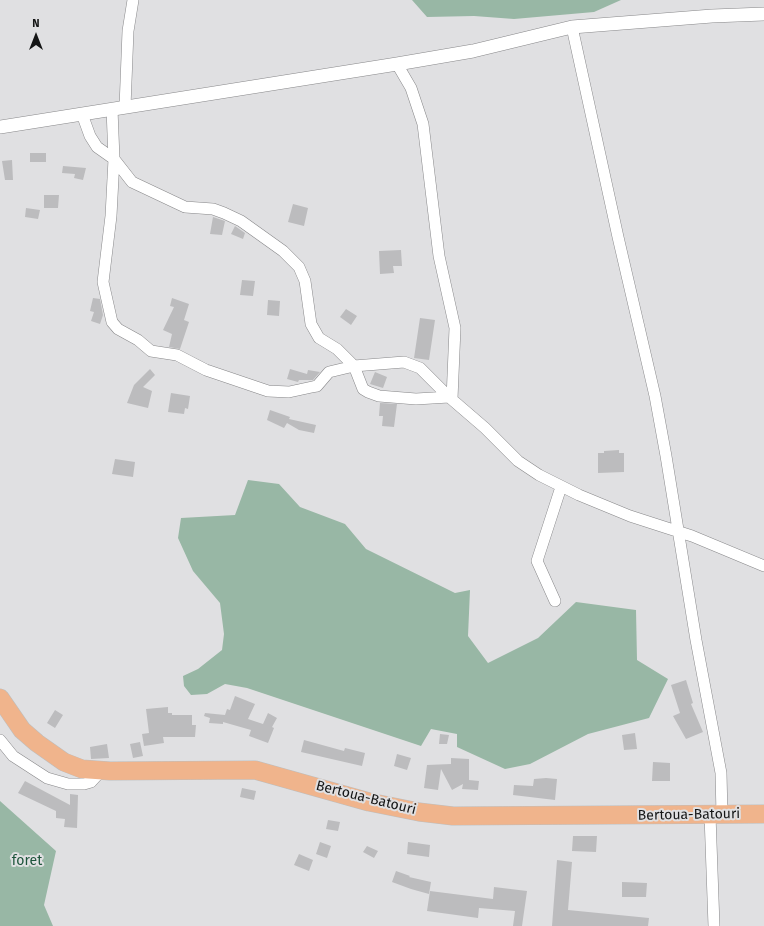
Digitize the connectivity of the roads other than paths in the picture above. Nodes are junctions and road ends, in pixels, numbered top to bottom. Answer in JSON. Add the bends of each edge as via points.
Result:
{"nodes":[{"id":1,"x":133,"y":0,"type":"edge"},
{"id":2,"x":764,"y":14,"type":"edge"},
{"id":3,"x":572,"y":27,"type":"junction"},
{"id":4,"x":397,"y":64,"type":"junction"},
{"id":5,"x":118,"y":108,"type":"junction"},
{"id":6,"x":82,"y":114,"type":"junction"},
{"id":7,"x":0,"y":127,"type":"edge"},
{"id":8,"x":114,"y":159,"type":"junction"},
{"id":9,"x":354,"y":366,"type":"junction"},
{"id":10,"x":450,"y":398,"type":"junction"},
{"id":11,"x":561,"y":487,"type":"junction"},
{"id":12,"x":679,"y":532,"type":"junction"},
{"id":13,"x":764,"y":566,"type":"edge"},
{"id":14,"x":555,"y":601,"type":"dead end"},
{"id":15,"x":0,"y":698,"type":"edge"},
{"id":16,"x":0,"y":740,"type":"edge"},
{"id":17,"x":102,"y":770,"type":"junction"},
{"id":18,"x":764,"y":814,"type":"edge"},
{"id":19,"x":716,"y":815,"type":"junction"},
{"id":20,"x":714,"y":926,"type":"edge"}],
"edges":[{"from":1,"to":5,"type":"street"},
{"from":2,"to":3,"type":"street"},
{"from":3,"to":4,"type":"street","via":[[473,51]]},
{"from":3,"to":12,"type":"street","via":[[655,396]]},
{"from":4,"to":5,"type":"street"},
{"from":4,"to":10,"type":"street","via":[[411,88],[423,124],[439,256],[455,328]]},
{"from":5,"to":6,"type":"street"},
{"from":5,"to":8,"type":"street"},
{"from":6,"to":7,"type":"street"},
{"from":6,"to":8,"type":"street","via":[[97,147]]},
{"from":8,"to":9,"type":"street","via":[[132,182],[143,188],[185,207],[224,212],[283,251],[299,266],[305,281],[311,324],[319,338]]},
{"from":8,"to":9,"type":"street","via":[[111,216],[103,282],[112,322],[118,329],[151,351],[177,355],[206,370],[278,392],[317,386],[329,372]]},
{"from":9,"to":10,"type":"street","via":[[410,363],[431,377]]},
{"from":9,"to":10,"type":"street","via":[[363,389],[379,396]]},
{"from":10,"to":11,"type":"street","via":[[518,461]]},
{"from":11,"to":12,"type":"street","via":[[630,516]]},
{"from":11,"to":14,"type":"street","via":[[537,561]]},
{"from":12,"to":13,"type":"street"},
{"from":12,"to":19,"type":"street","via":[[721,773]]},
{"from":15,"to":17,"type":"highway","name":"Bertoua-Batouri","via":[[22,730],[51,753],[73,766]]},
{"from":16,"to":17,"type":"street","via":[[13,756],[47,778],[68,784],[84,784],[91,782]]},
{"from":17,"to":19,"type":"highway","name":"Bertoua-Batouri","via":[[255,770],[369,802],[453,816]]},
{"from":18,"to":19,"type":"highway","name":"Bertoua-Batouri"},
{"from":19,"to":20,"type":"street"}]}
